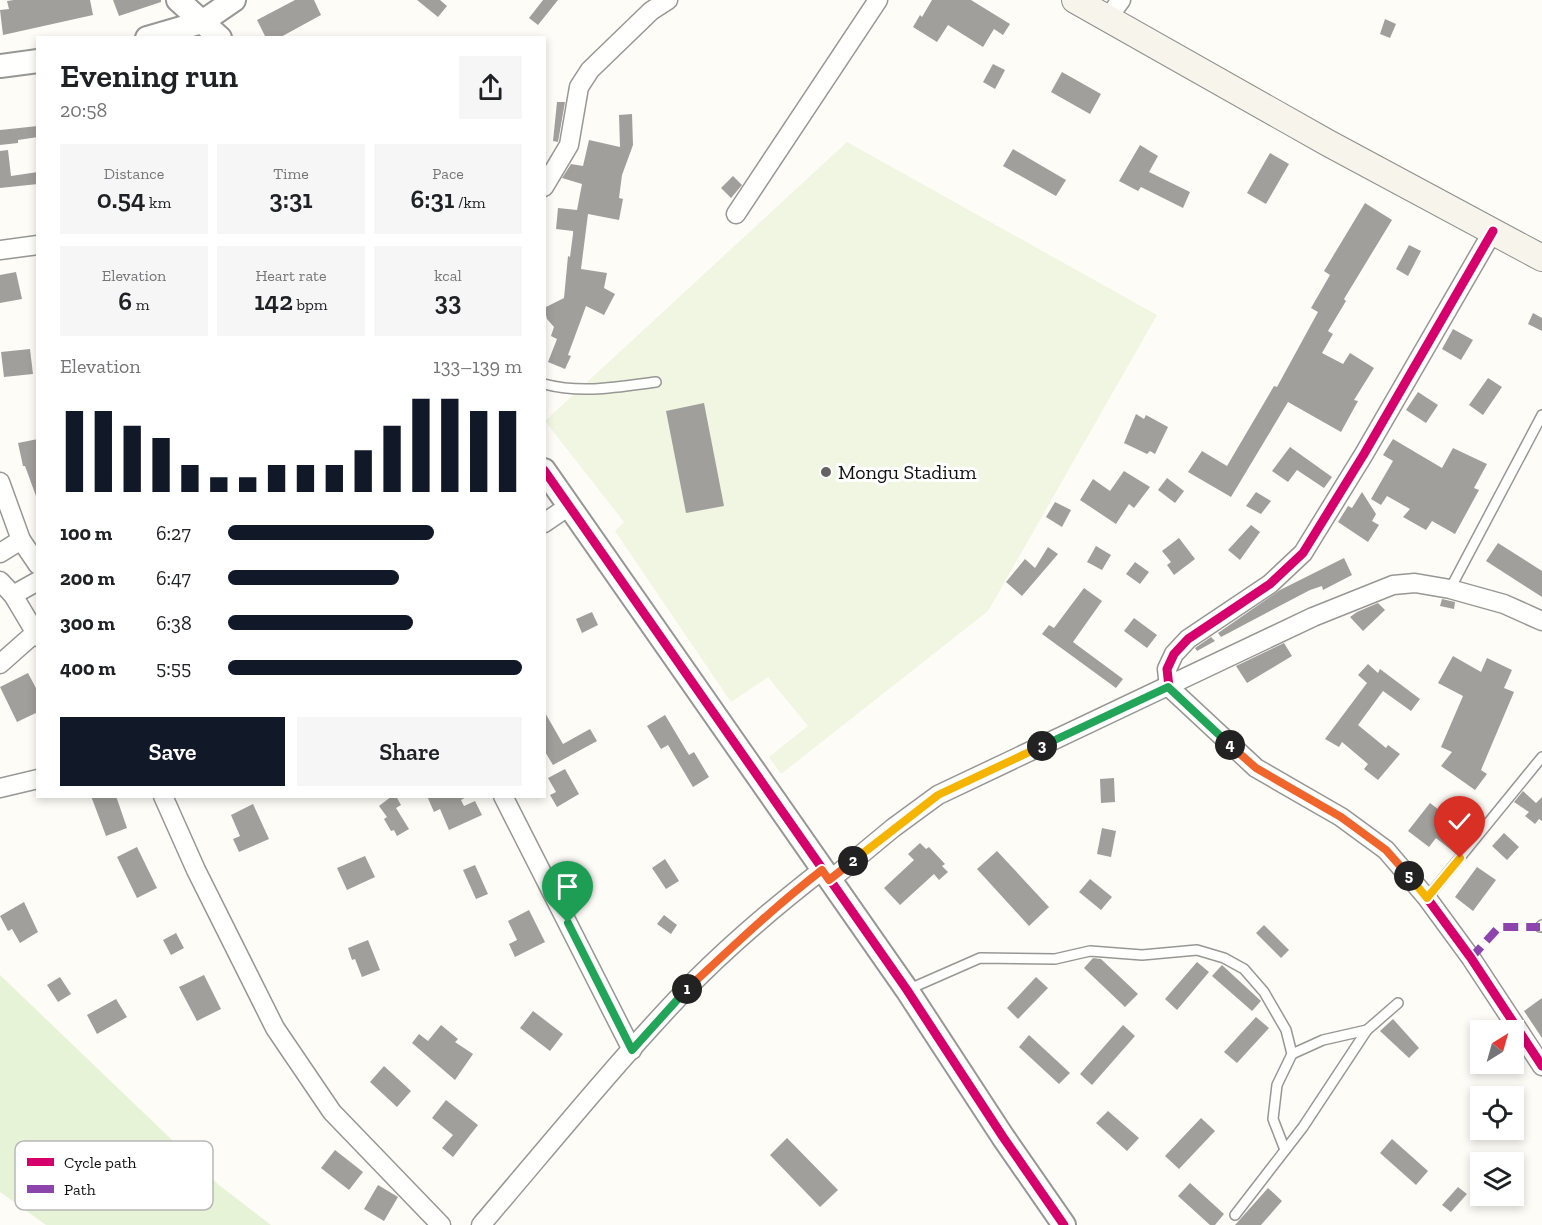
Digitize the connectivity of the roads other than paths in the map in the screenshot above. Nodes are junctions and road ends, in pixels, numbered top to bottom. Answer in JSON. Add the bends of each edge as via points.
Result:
{"nodes":[{"id":1,"x":178,"y":0,"type":"edge"},
{"id":2,"x":234,"y":0,"type":"edge"},
{"id":3,"x":668,"y":0,"type":"edge"},
{"id":4,"x":878,"y":0,"type":"edge"},
{"id":5,"x":1075,"y":0,"type":"edge"},
{"id":6,"x":1114,"y":9,"type":"edge"},
{"id":7,"x":202,"y":22,"type":"junction"},
{"id":8,"x":154,"y":36,"type":"edge"},
{"id":9,"x":218,"y":36,"type":"edge"},
{"id":10,"x":36,"y":61,"type":"edge"},
{"id":11,"x":0,"y":66,"type":"edge"},
{"id":12,"x":546,"y":185,"type":"edge"},
{"id":13,"x":736,"y":214,"type":"dead end"},
{"id":14,"x":1493,"y":231,"type":"junction"},
{"id":15,"x":36,"y":245,"type":"edge"},
{"id":16,"x":0,"y":250,"type":"edge"},
{"id":17,"x":1542,"y":258,"type":"edge"},
{"id":18,"x":656,"y":382,"type":"dead end"},
{"id":19,"x":546,"y":384,"type":"edge"},
{"id":20,"x":1542,"y":415,"type":"edge"},
{"id":21,"x":546,"y":473,"type":"edge"},
{"id":22,"x":0,"y":482,"type":"edge"},
{"id":23,"x":569,"y":506,"type":"junction"},
{"id":24,"x":546,"y":522,"type":"edge"},
{"id":25,"x":21,"y":540,"type":"junction"},
{"id":26,"x":0,"y":553,"type":"edge"},
{"id":27,"x":36,"y":562,"type":"edge"},
{"id":28,"x":0,"y":581,"type":"edge"},
{"id":29,"x":36,"y":582,"type":"edge"},
{"id":30,"x":1450,"y":589,"type":"junction"},
{"id":31,"x":13,"y":595,"type":"junction"},
{"id":32,"x":1542,"y":621,"type":"edge"},
{"id":33,"x":36,"y":635,"type":"edge"},
{"id":34,"x":0,"y":664,"type":"edge"},
{"id":35,"x":1168,"y":687,"type":"junction"},
{"id":36,"x":1542,"y":757,"type":"edge"},
{"id":37,"x":36,"y":779,"type":"edge"},
{"id":38,"x":0,"y":788,"type":"edge"},
{"id":39,"x":164,"y":798,"type":"edge"},
{"id":40,"x":504,"y":798,"type":"edge"},
{"id":41,"x":826,"y":875,"type":"junction"},
{"id":42,"x":1427,"y":898,"type":"junction"},
{"id":43,"x":907,"y":990,"type":"junction"},
{"id":44,"x":1398,"y":1003,"type":"dead end"},
{"id":45,"x":1367,"y":1030,"type":"junction"},
{"id":46,"x":632,"y":1050,"type":"junction"},
{"id":47,"x":1292,"y":1054,"type":"junction"},
{"id":48,"x":1542,"y":1066,"type":"edge"},
{"id":49,"x":1285,"y":1150,"type":"junction"},
{"id":50,"x":1235,"y":1215,"type":"dead end"},
{"id":51,"x":441,"y":1225,"type":"edge"},
{"id":52,"x":481,"y":1225,"type":"edge"},
{"id":53,"x":1064,"y":1225,"type":"edge"}],
"edges":[{"from":1,"to":7,"type":"street"},
{"from":2,"to":7,"type":"street"},
{"from":3,"to":12,"type":"street","via":[[651,11],[590,70],[579,87],[569,145]]},
{"from":4,"to":13,"type":"street"},
{"from":5,"to":6,"type":"main road"},
{"from":6,"to":14,"type":"main road","via":[[1328,143]]},
{"from":7,"to":8,"type":"street"},
{"from":7,"to":9,"type":"street"},
{"from":10,"to":11,"type":"street"},
{"from":14,"to":17,"type":"main road"},
{"from":14,"to":35,"type":"street","via":[[1303,553],[1270,584],[1188,639],[1167,669]]},
{"from":15,"to":16,"type":"street"},
{"from":18,"to":19,"type":"lane","via":[[601,390]]},
{"from":20,"to":30,"type":"lane"},
{"from":21,"to":23,"type":"street"},
{"from":22,"to":25,"type":"street"},
{"from":23,"to":24,"type":"street"},
{"from":23,"to":41,"type":"street"},
{"from":25,"to":26,"type":"street"},
{"from":25,"to":27,"type":"street"},
{"from":28,"to":31,"type":"street"},
{"from":29,"to":31,"type":"street"},
{"from":30,"to":32,"type":"street","via":[[1504,603]]},
{"from":30,"to":35,"type":"street","via":[[1415,583],[1393,585],[1314,617]]},
{"from":31,"to":33,"type":"street"},
{"from":33,"to":34,"type":"street"},
{"from":35,"to":41,"type":"street","via":[[938,795]]},
{"from":35,"to":42,"type":"street","via":[[1256,768],[1341,817],[1386,850]]},
{"from":36,"to":42,"type":"lane"},
{"from":37,"to":38,"type":"street"},
{"from":39,"to":51,"type":"street","via":[[275,1028],[332,1112]]},
{"from":40,"to":46,"type":"street"},
{"from":41,"to":43,"type":"street"},
{"from":41,"to":46,"type":"street","via":[[782,901],[742,935]]},
{"from":42,"to":48,"type":"street"},
{"from":43,"to":47,"type":"lane","via":[[980,958],[1055,960],[1090,951],[1142,955],[1197,950],[1244,969],[1264,992],[1286,1030]]},
{"from":43,"to":53,"type":"street"},
{"from":44,"to":45,"type":"lane"},
{"from":45,"to":47,"type":"lane","via":[[1323,1040]]},
{"from":45,"to":49,"type":"lane"},
{"from":46,"to":52,"type":"street"},
{"from":47,"to":49,"type":"lane","via":[[1277,1085],[1273,1119]]},
{"from":49,"to":50,"type":"lane"}]}
